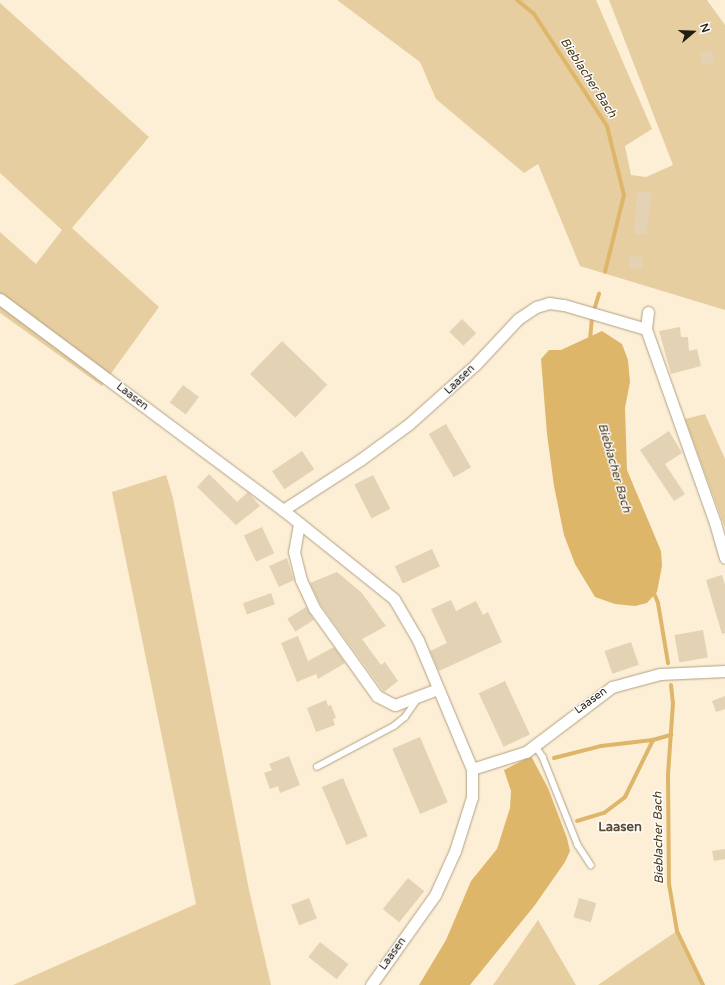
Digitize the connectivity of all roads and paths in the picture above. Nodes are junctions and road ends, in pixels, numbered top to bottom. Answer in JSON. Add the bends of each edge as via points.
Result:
{"nodes":[{"id":1,"x":0,"y":299,"type":"edge"},
{"id":2,"x":648,"y":312,"type":"dead end"},
{"id":3,"x":646,"y":329,"type":"junction"},
{"id":4,"x":283,"y":510,"type":"junction"},
{"id":5,"x":299,"y":524,"type":"junction"},
{"id":6,"x":725,"y":558,"type":"edge"},
{"id":7,"x":725,"y":671,"type":"edge"},
{"id":8,"x":438,"y":689,"type":"junction"},
{"id":9,"x":419,"y":697,"type":"junction"},
{"id":10,"x":534,"y":744,"type":"junction"},
{"id":11,"x":316,"y":767,"type":"dead end"},
{"id":12,"x":472,"y":769,"type":"junction"},
{"id":13,"x":591,"y":865,"type":"dead end"},
{"id":14,"x":371,"y":985,"type":"edge"}],
"edges":[{"from":1,"to":4,"type":"street","name":"Laasen"},
{"from":2,"to":3,"type":"street"},
{"from":3,"to":4,"type":"street","name":"Laasen","via":[[564,305],[549,303],[536,307],[518,320],[476,364],[409,424],[360,460]]},
{"from":3,"to":6,"type":"street"},
{"from":4,"to":5,"type":"street","name":"Laasen"},
{"from":5,"to":8,"type":"street","name":"Laasen","via":[[394,599],[418,640]]},
{"from":5,"to":9,"type":"street","via":[[294,552],[301,580],[314,608],[342,650],[377,696],[395,705]]},
{"from":7,"to":10,"type":"street","name":"Laasen","via":[[660,674],[612,687]]},
{"from":8,"to":9,"type":"street"},
{"from":8,"to":12,"type":"street","name":"Laasen"},
{"from":9,"to":11,"type":"lane","via":[[405,717],[394,726]]},
{"from":10,"to":12,"type":"street","name":"Laasen","via":[[526,752]]},
{"from":10,"to":13,"type":"lane","via":[[542,757],[578,845]]},
{"from":12,"to":14,"type":"street","name":"Laasen","via":[[472,797],[455,851],[435,895]]}]}
